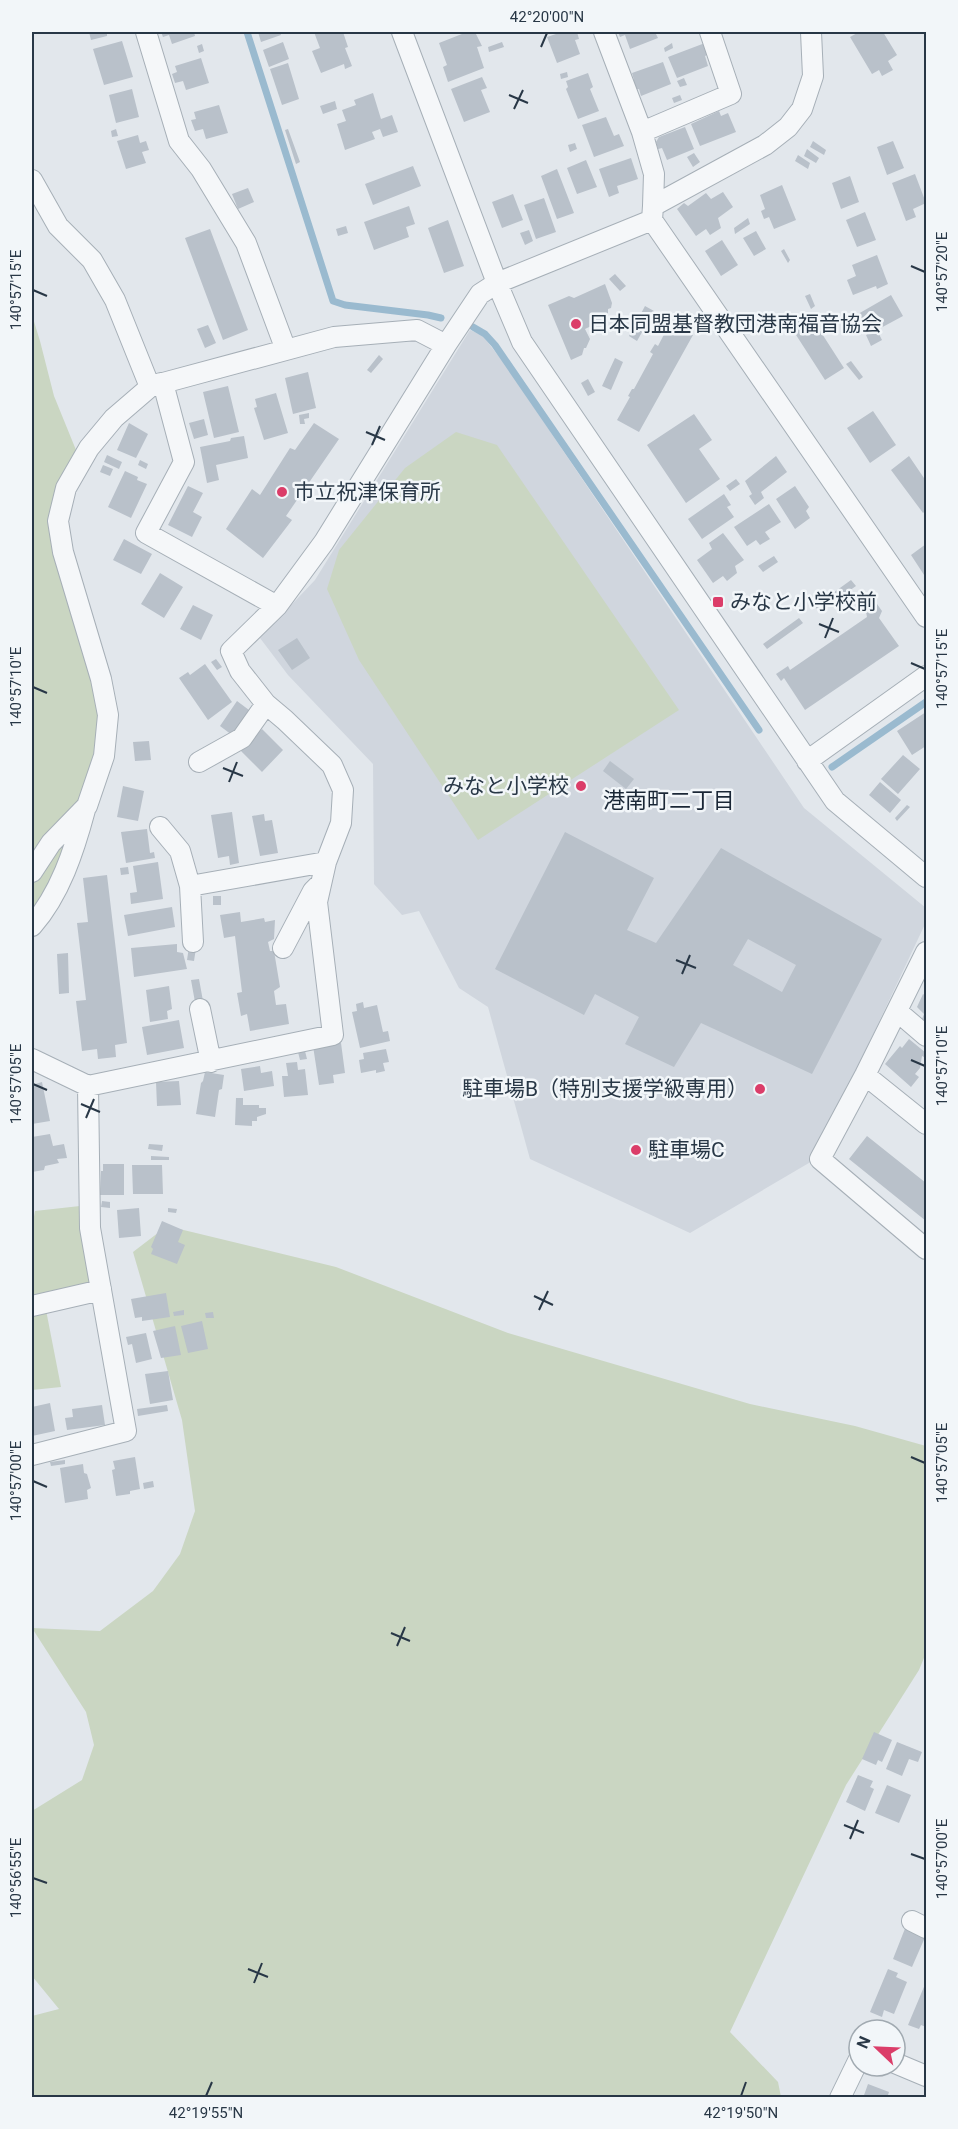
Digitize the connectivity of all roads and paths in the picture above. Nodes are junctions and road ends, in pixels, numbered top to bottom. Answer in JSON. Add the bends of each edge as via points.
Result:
{"nodes":[{"id":1,"x":146,"y":32,"type":"edge"},
{"id":2,"x":402,"y":32,"type":"edge"},
{"id":3,"x":604,"y":32,"type":"edge"},
{"id":4,"x":710,"y":32,"type":"edge"},
{"id":5,"x":811,"y":32,"type":"edge"},
{"id":6,"x":642,"y":132,"type":"junction"},
{"id":7,"x":32,"y":180,"type":"edge"},
{"id":8,"x":653,"y":213,"type":"junction"},
{"id":9,"x":497,"y":284,"type":"junction"},
{"id":10,"x":446,"y":345,"type":"junction"},
{"id":11,"x":286,"y":350,"type":"junction"},
{"id":12,"x":157,"y":385,"type":"junction"},
{"id":13,"x":277,"y":606,"type":"junction"},
{"id":14,"x":927,"y":617,"type":"edge"},
{"id":15,"x":927,"y":676,"type":"edge"},
{"id":16,"x":266,"y":704,"type":"junction"},
{"id":17,"x":807,"y":761,"type":"junction"},
{"id":18,"x":199,"y":762,"type":"dead end"},
{"id":19,"x":87,"y":806,"type":"junction"},
{"id":20,"x":160,"y":827,"type":"dead end"},
{"id":21,"x":326,"y":862,"type":"junction"},
{"id":22,"x":32,"y":872,"type":"edge"},
{"id":23,"x":927,"y":878,"type":"edge"},
{"id":24,"x":322,"y":881,"type":"junction"},
{"id":25,"x":190,"y":886,"type":"junction"},
{"id":26,"x":32,"y":926,"type":"edge"},
{"id":27,"x":193,"y":942,"type":"dead end"},
{"id":28,"x":283,"y":948,"type":"dead end"},
{"id":29,"x":927,"y":952,"type":"edge"},
{"id":30,"x":200,"y":1009,"type":"dead end"},
{"id":31,"x":898,"y":1012,"type":"junction"},
{"id":32,"x":927,"y":1036,"type":"edge"},
{"id":33,"x":32,"y":1059,"type":"edge"},
{"id":34,"x":211,"y":1062,"type":"junction"},
{"id":35,"x":865,"y":1075,"type":"junction"},
{"id":36,"x":88,"y":1086,"type":"junction"},
{"id":37,"x":927,"y":1124,"type":"edge"},
{"id":38,"x":927,"y":1249,"type":"edge"},
{"id":39,"x":101,"y":1289,"type":"junction"},
{"id":40,"x":32,"y":1306,"type":"edge"},
{"id":41,"x":32,"y":1455,"type":"edge"},
{"id":42,"x":907,"y":2068,"type":"edge"},
{"id":43,"x":927,"y":2076,"type":"edge"},
{"id":44,"x":850,"y":2078,"type":"edge"},
{"id":45,"x":840,"y":2097,"type":"edge"}],
"edges":[{"from":1,"to":11,"type":"street","via":[[179,141],[201,169],[246,243]]},
{"from":2,"to":9,"type":"street"},
{"from":3,"to":6,"type":"street"},
{"from":4,"to":6,"type":"street","via":[[730,94]]},
{"from":5,"to":8,"type":"street","via":[[813,76],[802,109],[788,127]]},
{"from":6,"to":8,"type":"street","via":[[654,174]]},
{"from":7,"to":12,"type":"street","via":[[58,226],[92,260]]},
{"from":8,"to":9,"type":"street"},
{"from":8,"to":14,"type":"street"},
{"from":9,"to":10,"type":"street","via":[[480,294]]},
{"from":9,"to":17,"type":"street","via":[[522,342]]},
{"from":10,"to":11,"type":"street","via":[[417,330],[334,337]]},
{"from":10,"to":13,"type":"street","via":[[324,542]]},
{"from":11,"to":12,"type":"street"},
{"from":12,"to":13,"type":"street","via":[[183,462],[146,534]]},
{"from":12,"to":19,"type":"street","via":[[114,418],[88,448],[66,488],[57,521],[108,715],[104,756]]},
{"from":13,"to":16,"type":"street","via":[[231,651],[240,671]]},
{"from":15,"to":17,"type":"street"},
{"from":16,"to":18,"type":"street","via":[[242,738]]},
{"from":16,"to":21,"type":"street","via":[[332,765],[343,790],[341,823]]},
{"from":17,"to":23,"type":"street","via":[[836,801]]},
{"from":19,"to":22,"type":"street","via":[[51,843]]},
{"from":19,"to":26,"type":"street","via":[[71,859]]},
{"from":20,"to":25,"type":"street","via":[[180,851]]},
{"from":21,"to":24,"type":"street"},
{"from":21,"to":25,"type":"street"},
{"from":24,"to":28,"type":"street"},
{"from":24,"to":34,"type":"street","via":[[317,902],[333,1035]]},
{"from":25,"to":27,"type":"street"},
{"from":29,"to":31,"type":"street"},
{"from":30,"to":34,"type":"street"},
{"from":31,"to":32,"type":"street"},
{"from":31,"to":35,"type":"street"},
{"from":33,"to":36,"type":"street"},
{"from":34,"to":36,"type":"street"},
{"from":35,"to":37,"type":"street"},
{"from":35,"to":38,"type":"street","via":[[820,1159]]},
{"from":36,"to":39,"type":"street","via":[[90,1228]]},
{"from":39,"to":40,"type":"street"},
{"from":39,"to":41,"type":"street","via":[[126,1431]]},
{"from":42,"to":43,"type":"street"},
{"from":44,"to":45,"type":"street"}]}
